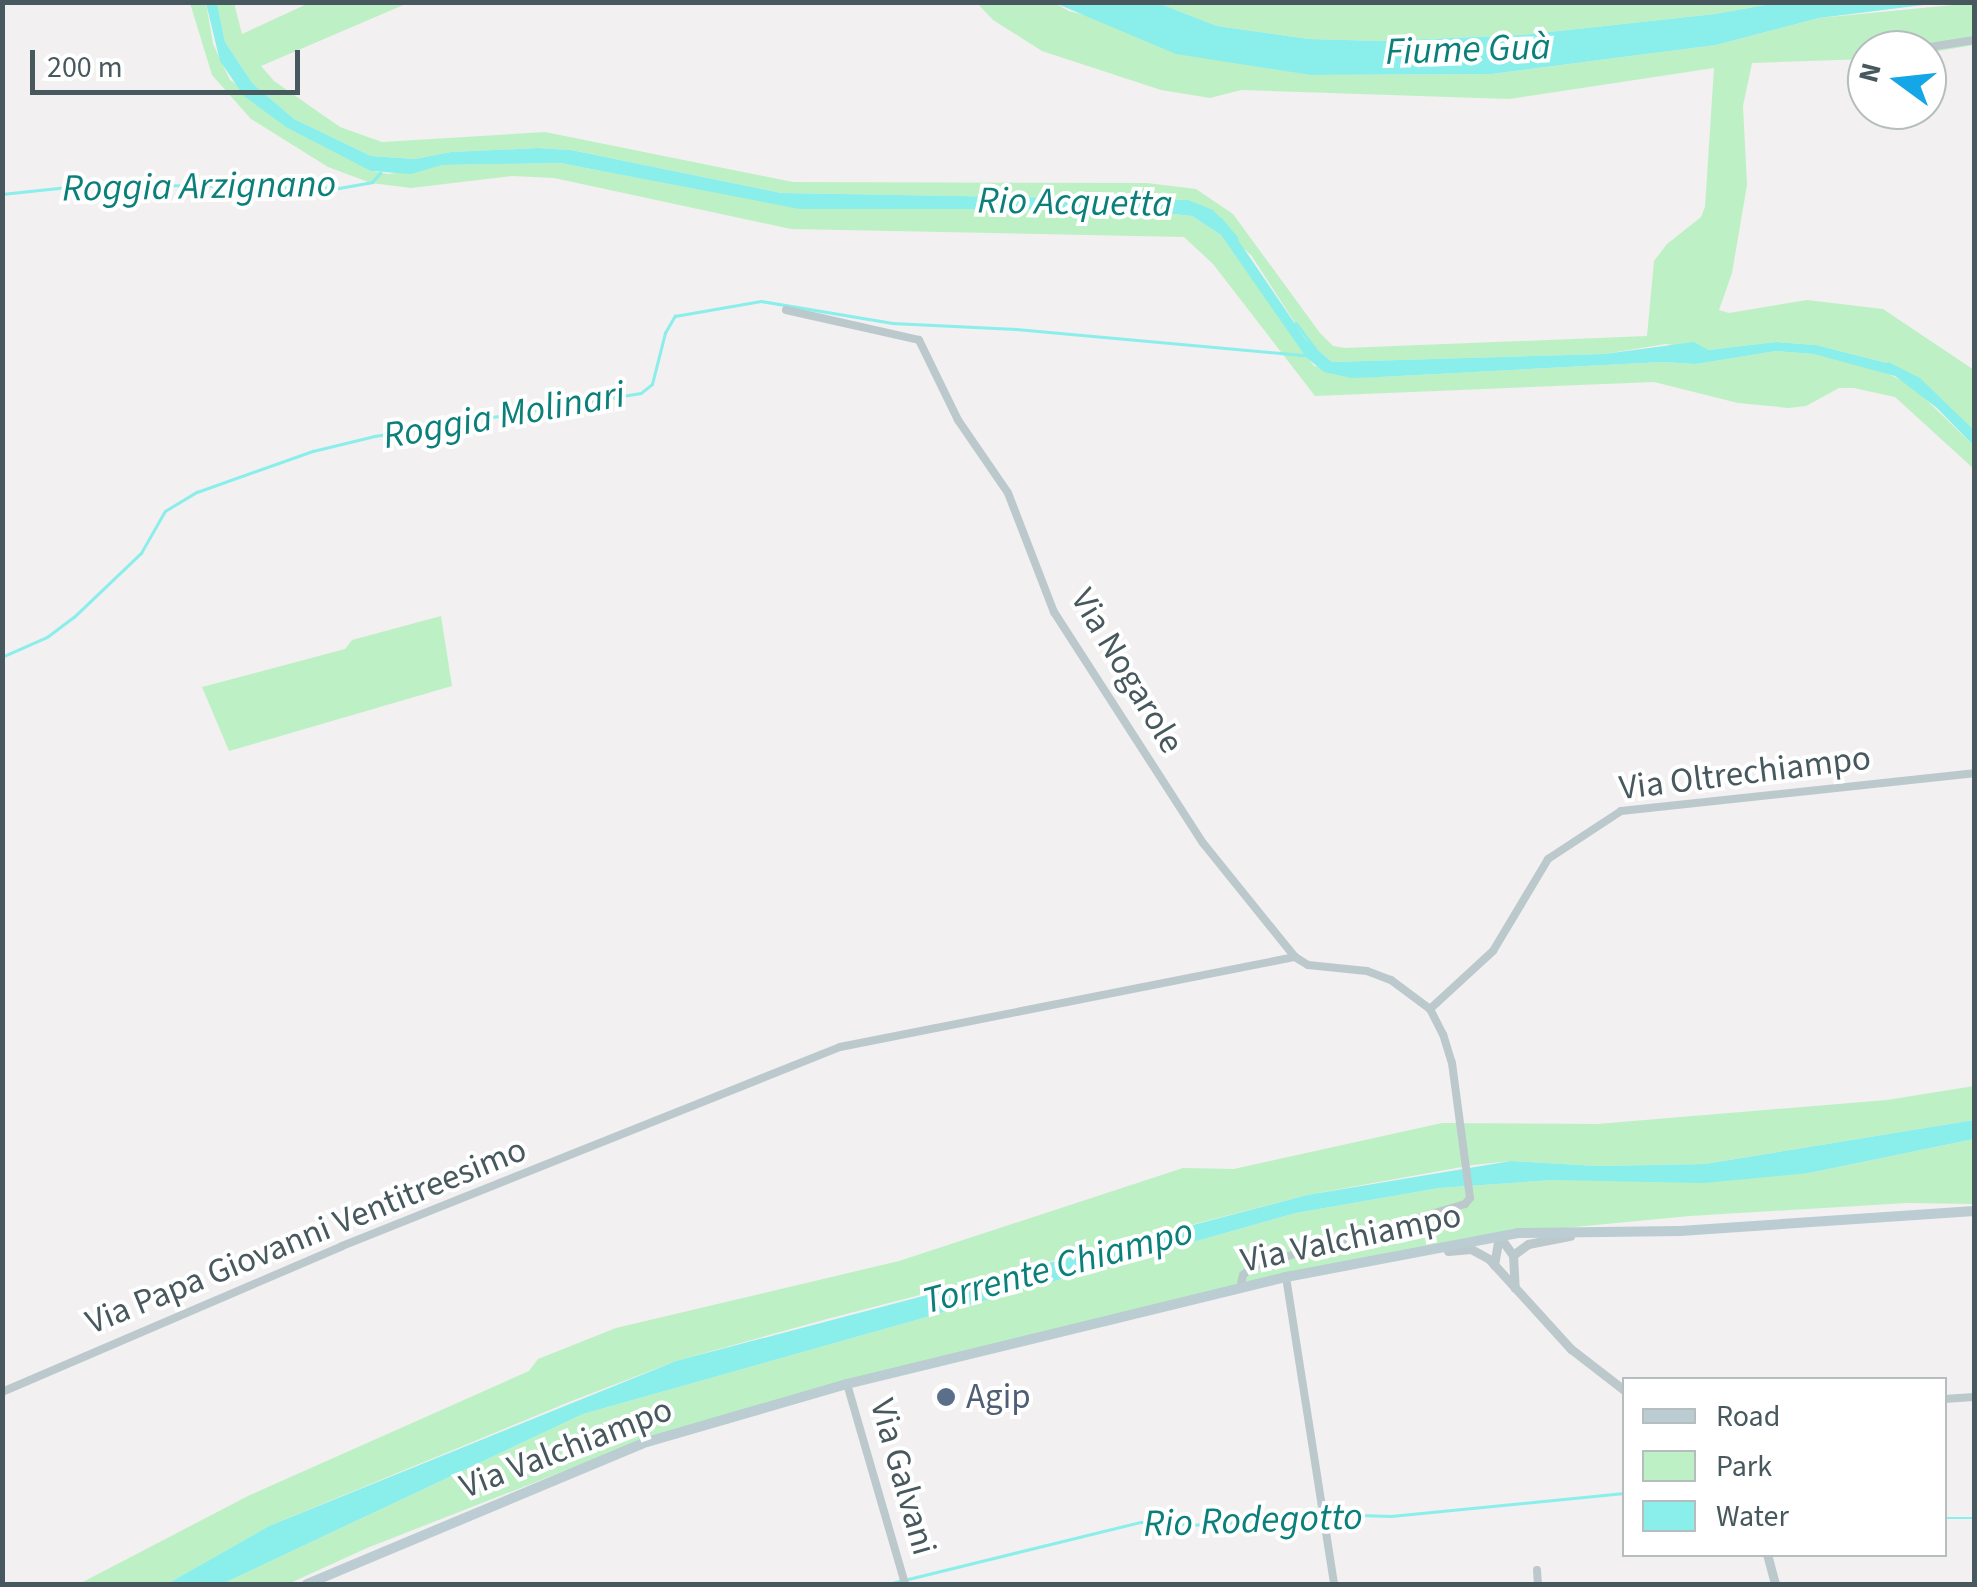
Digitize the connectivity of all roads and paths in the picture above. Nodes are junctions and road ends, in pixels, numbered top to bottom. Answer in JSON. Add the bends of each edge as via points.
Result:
{"nodes":[{"id":1,"x":1974,"y":40,"type":"edge"},
{"id":2,"x":1947,"y":44,"type":"edge"},
{"id":3,"x":786,"y":310,"type":"dead end"},
{"id":4,"x":1974,"y":773,"type":"edge"},
{"id":5,"x":1295,"y":957,"type":"junction"},
{"id":6,"x":1430,"y":1009,"type":"junction"},
{"id":7,"x":1974,"y":1211,"type":"edge"},
{"id":8,"x":1592,"y":1232,"type":"junction"},
{"id":9,"x":1499,"y":1236,"type":"junction"},
{"id":10,"x":1408,"y":1252,"type":"junction"},
{"id":11,"x":1513,"y":1256,"type":"junction"},
{"id":12,"x":1494,"y":1266,"type":"junction"},
{"id":13,"x":1286,"y":1277,"type":"junction"},
{"id":14,"x":1515,"y":1288,"type":"junction"},
{"id":15,"x":1240,"y":1289,"type":"junction"},
{"id":16,"x":847,"y":1384,"type":"junction"},
{"id":17,"x":1622,"y":1388,"type":"edge"},
{"id":18,"x":2,"y":1392,"type":"edge"},
{"id":19,"x":1974,"y":1397,"type":"edge"},
{"id":20,"x":1947,"y":1399,"type":"edge"},
{"id":21,"x":1767,"y":1557,"type":"edge"},
{"id":22,"x":1537,"y":1570,"type":"dead end"},
{"id":23,"x":307,"y":1584,"type":"edge"},
{"id":24,"x":905,"y":1584,"type":"edge"},
{"id":25,"x":1334,"y":1584,"type":"edge"},
{"id":26,"x":1538,"y":1584,"type":"edge"},
{"id":27,"x":1776,"y":1584,"type":"edge"}],
"edges":[{"from":1,"to":2,"type":"street"},
{"from":3,"to":5,"type":"street","name":"Via Nogarole","via":[[919,340],[958,420],[1008,493],[1054,612],[1179,810]]},
{"from":4,"to":6,"type":"street","name":"Via Oltrechiampo","via":[[1621,811],[1548,860],[1493,951]]},
{"from":5,"to":6,"type":"street","via":[[1308,965],[1379,975]]},
{"from":5,"to":18,"type":"street","name":"Via Papa Giovanni Ventitreesimo","via":[[840,1047],[342,1246]]},
{"from":6,"to":15,"type":"street","via":[[1452,1063],[1470,1198],[1254,1266]]},
{"from":7,"to":8,"type":"main road","name":"Via Valchiampo"},
{"from":8,"to":9,"type":"main road","name":"Via Valchiampo"},
{"from":8,"to":11,"type":"street","via":[[1528,1244]]},
{"from":9,"to":10,"type":"main road","name":"Via Valchiampo"},
{"from":9,"to":11,"type":"street"},
{"from":9,"to":12,"type":"street"},
{"from":10,"to":12,"type":"street","via":[[1470,1249]]},
{"from":10,"to":13,"type":"main road","name":"Via Valchiampo"},
{"from":11,"to":14,"type":"street"},
{"from":12,"to":14,"type":"street"},
{"from":13,"to":15,"type":"main road","name":"Via Valchiampo"},
{"from":13,"to":25,"type":"street"},
{"from":14,"to":17,"type":"street","via":[[1571,1349]]},
{"from":15,"to":16,"type":"main road","name":"Via Valchiampo"},
{"from":16,"to":23,"type":"main road","name":"Via Valchiampo","via":[[618,1451]]},
{"from":16,"to":24,"type":"street","name":"Via Galvani"},
{"from":19,"to":20,"type":"street"},
{"from":21,"to":27,"type":"street"},
{"from":22,"to":26,"type":"street"}]}
